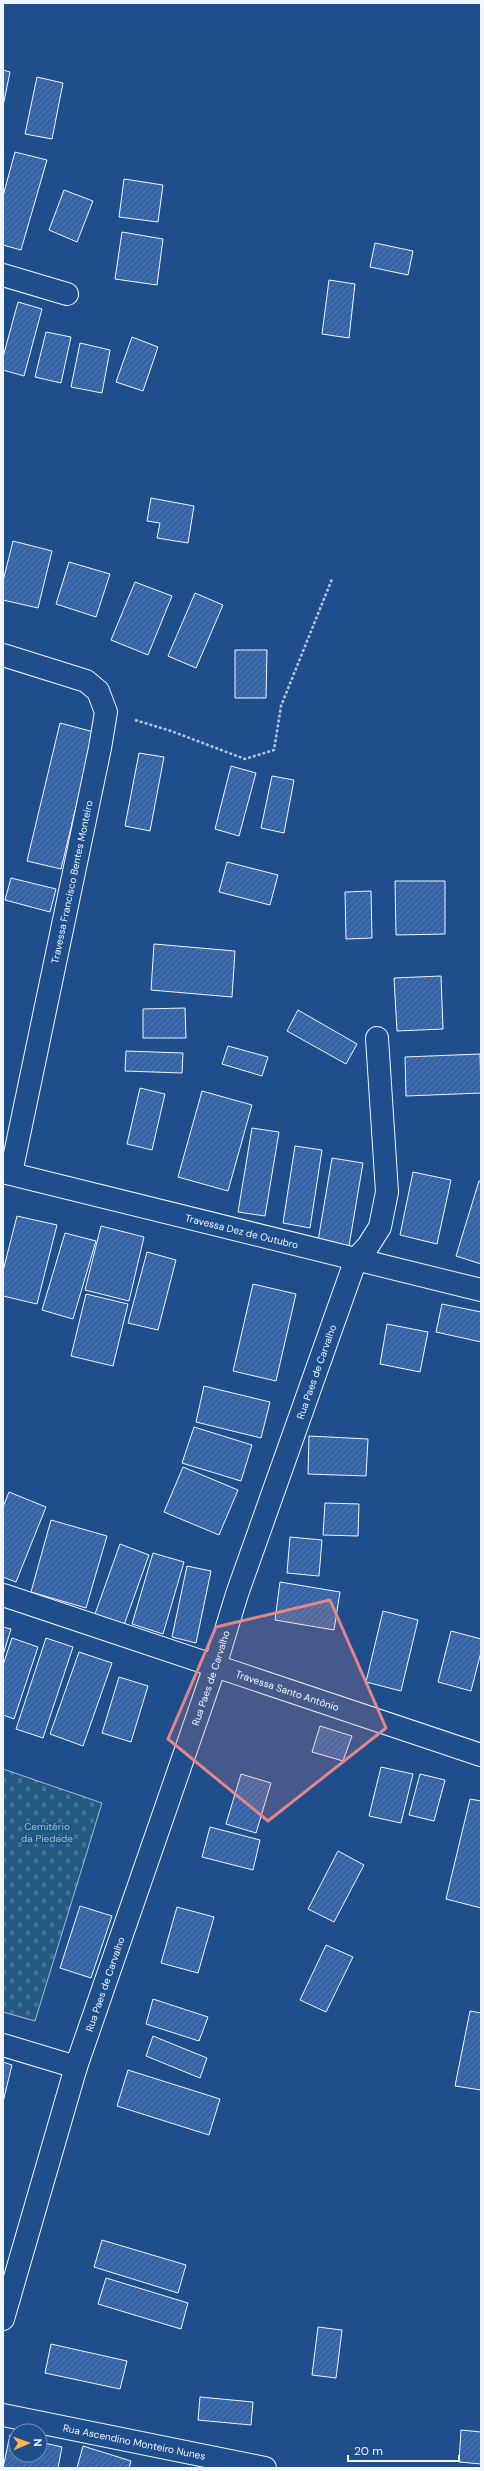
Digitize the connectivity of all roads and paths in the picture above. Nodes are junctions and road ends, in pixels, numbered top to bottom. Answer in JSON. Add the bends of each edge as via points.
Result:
{"nodes":[{"id":1,"x":3,"y":275,"type":"edge"},
{"id":2,"x":68,"y":294,"type":"dead end"},
{"id":3,"x":332,"y":579,"type":"dead end"},
{"id":4,"x":3,"y":655,"type":"edge"},
{"id":5,"x":106,"y":712,"type":"junction"},
{"id":6,"x":377,"y":1038,"type":"dead end"},
{"id":7,"x":7,"y":1173,"type":"edge"},
{"id":8,"x":356,"y":1259,"type":"junction"},
{"id":9,"x":481,"y":1290,"type":"edge"},
{"id":10,"x":3,"y":1595,"type":"edge"},
{"id":11,"x":215,"y":1666,"type":"junction"},
{"id":12,"x":481,"y":1755,"type":"edge"},
{"id":13,"x":3,"y":2045,"type":"edge"},
{"id":14,"x":76,"y":2067,"type":"junction"},
{"id":15,"x":3,"y":2319,"type":"edge"},
{"id":16,"x":3,"y":2416,"type":"edge"},
{"id":17,"x":265,"y":2468,"type":"edge"}],
"edges":[{"from":1,"to":2,"type":"street"},
{"from":3,"to":5,"type":"path","via":[[281,706],[274,750],[245,759],[172,731]]},
{"from":4,"to":5,"type":"street","via":[[86,681],[98,691]]},
{"from":5,"to":7,"type":"street","name":"Travessa Francisco Bentes Monteiro"},
{"from":6,"to":8,"type":"street","name":"Rua Paes de Carvalho","via":[[387,1192],[380,1227]]},
{"from":7,"to":8,"type":"street","name":"Travessa Dez de Outubro"},
{"from":8,"to":9,"type":"street","name":"Travessa Dez de Outubro"},
{"from":8,"to":11,"type":"street","name":"Rua Paes de Carvalho","via":[[237,1594]]},
{"from":10,"to":11,"type":"street","name":"Travessa Santo Antônio"},
{"from":11,"to":12,"type":"street","name":"Travessa Santo Antônio"},
{"from":11,"to":14,"type":"street","name":"Rua Paes de Carvalho"},
{"from":13,"to":14,"type":"street"},
{"from":14,"to":15,"type":"street","name":"Rua Paes de Carvalho"},
{"from":16,"to":17,"type":"street","name":"Rua Ascendino Monteiro Nunes"}]}
